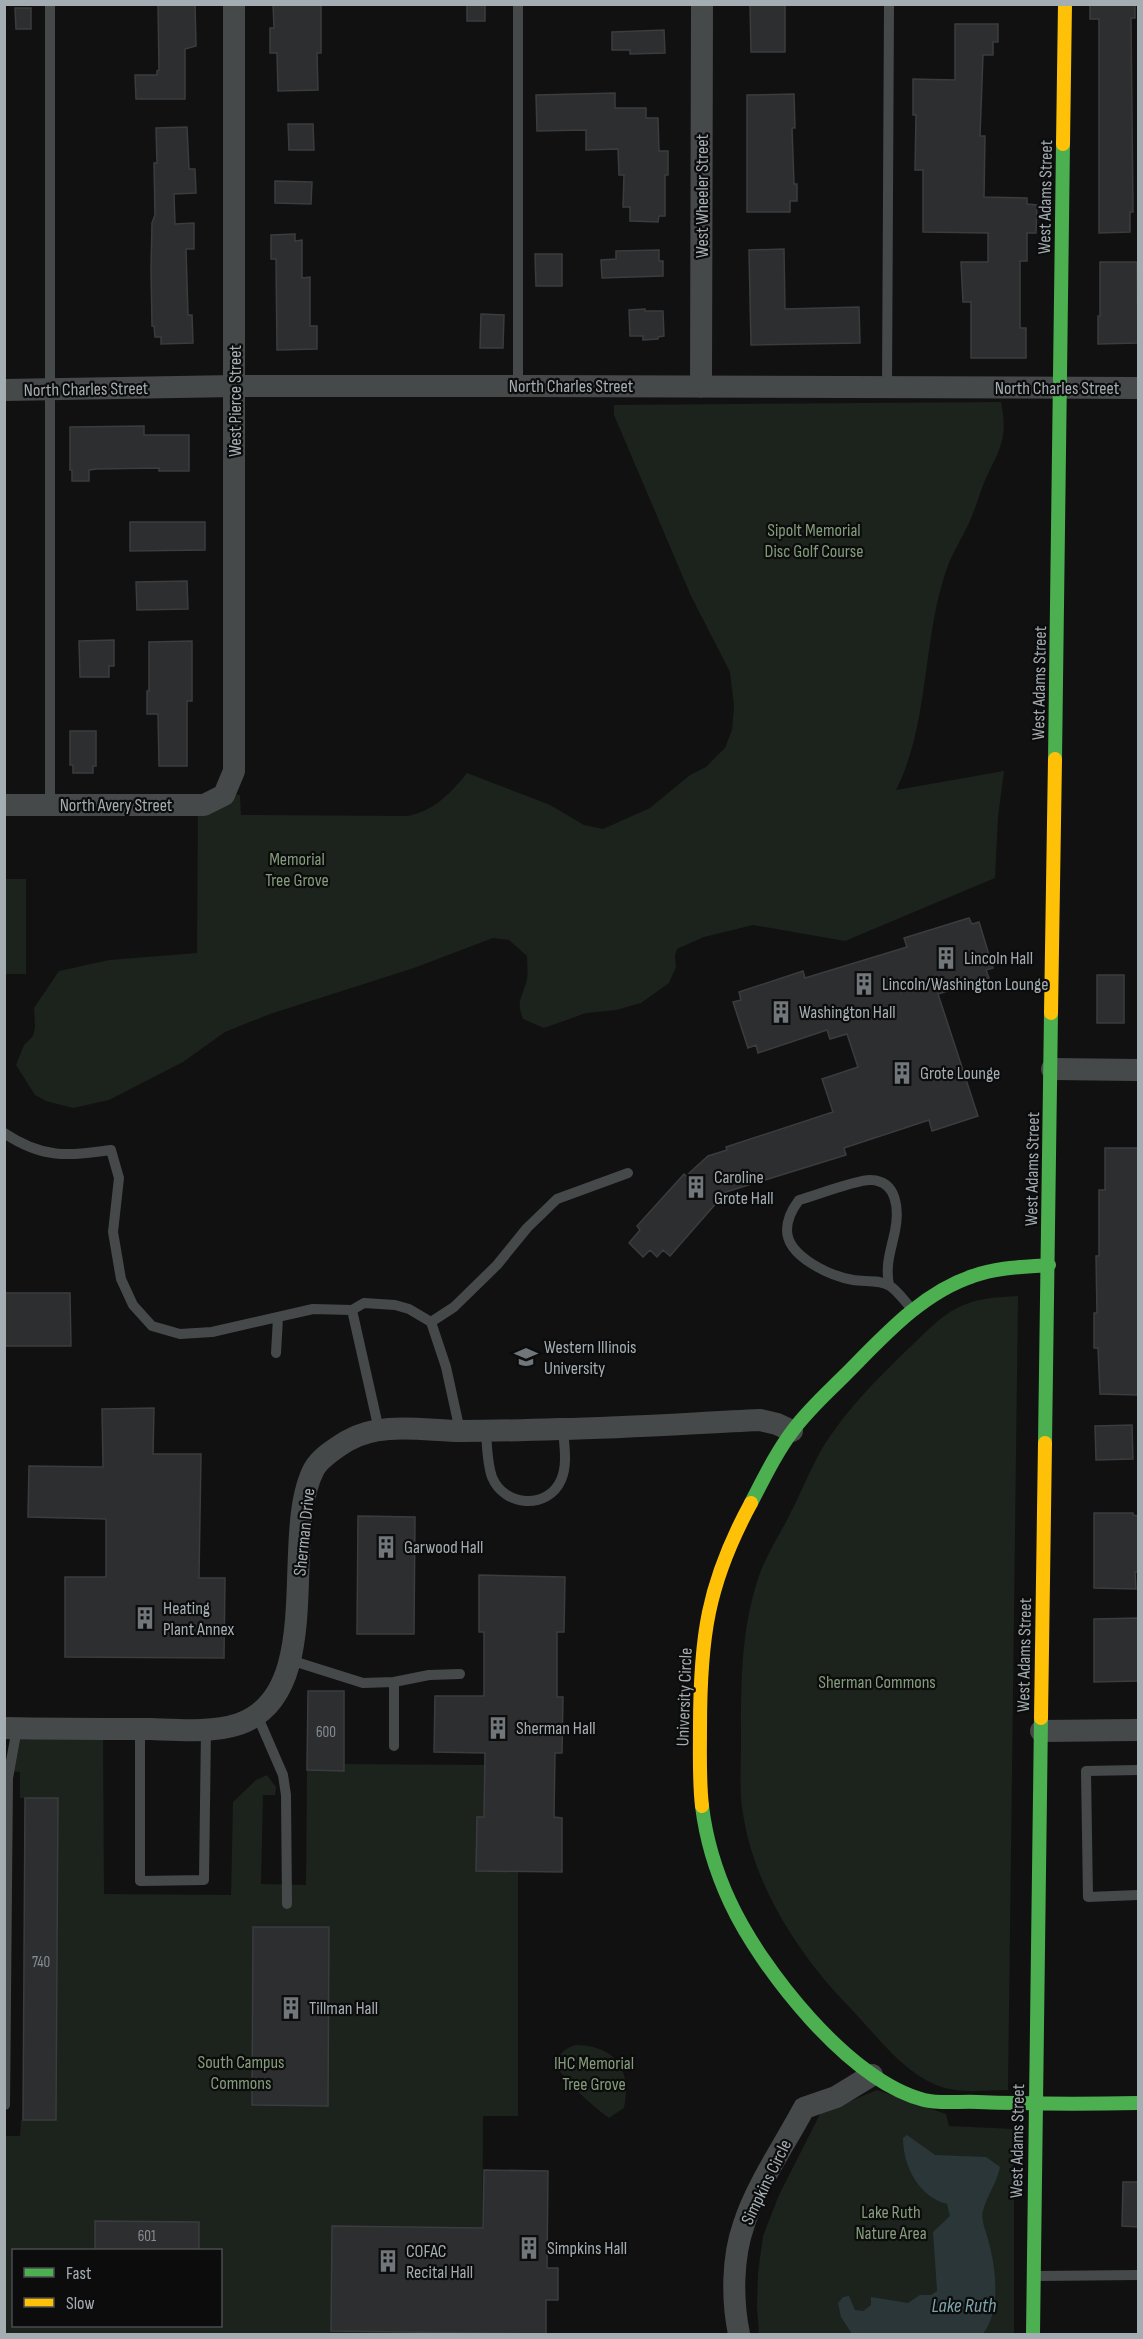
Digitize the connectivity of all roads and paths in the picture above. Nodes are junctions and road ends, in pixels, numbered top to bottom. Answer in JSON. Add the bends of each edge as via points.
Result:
{"nodes":[{"id":1,"x":50,"y":4,"type":"edge"},
{"id":2,"x":234,"y":4,"type":"edge"},
{"id":3,"x":518,"y":4,"type":"edge"},
{"id":4,"x":702,"y":4,"type":"edge"},
{"id":5,"x":889,"y":4,"type":"edge"},
{"id":6,"x":1065,"y":4,"type":"edge"},
{"id":7,"x":235,"y":386,"type":"junction"},
{"id":8,"x":518,"y":386,"type":"junction"},
{"id":9,"x":701,"y":387,"type":"junction"},
{"id":10,"x":1062,"y":387,"type":"junction"},
{"id":11,"x":887,"y":388,"type":"junction"},
{"id":12,"x":1138,"y":388,"type":"edge"},
{"id":13,"x":4,"y":390,"type":"edge"},
{"id":14,"x":50,"y":390,"type":"junction"},
{"id":15,"x":224,"y":795,"type":"joint"},
{"id":16,"x":4,"y":805,"type":"edge"},
{"id":17,"x":50,"y":805,"type":"junction"},
{"id":18,"x":1052,"y":1069,"type":"junction"},
{"id":19,"x":1138,"y":1070,"type":"edge"},
{"id":20,"x":4,"y":1133,"type":"edge"},
{"id":21,"x":628,"y":1173,"type":"dead end"},
{"id":22,"x":1049,"y":1266,"type":"junction"},
{"id":23,"x":889,"y":1285,"type":"junction"},
{"id":24,"x":912,"y":1309,"type":"junction"},
{"id":25,"x":352,"y":1310,"type":"junction"},
{"id":26,"x":278,"y":1318,"type":"junction"},
{"id":27,"x":431,"y":1322,"type":"junction"},
{"id":28,"x":276,"y":1353,"type":"dead end"},
{"id":29,"x":563,"y":1429,"type":"junction"},
{"id":30,"x":379,"y":1430,"type":"junction"},
{"id":31,"x":460,"y":1431,"type":"junction"},
{"id":32,"x":486,"y":1431,"type":"junction"},
{"id":33,"x":792,"y":1431,"type":"junction"},
{"id":34,"x":290,"y":1660,"type":"junction"},
{"id":35,"x":460,"y":1674,"type":"dead end"},
{"id":36,"x":394,"y":1682,"type":"junction"},
{"id":37,"x":257,"y":1715,"type":"junction"},
{"id":38,"x":11,"y":1728,"type":"edge"},
{"id":39,"x":206,"y":1728,"type":"junction"},
{"id":40,"x":140,"y":1729,"type":"junction"},
{"id":41,"x":1138,"y":1730,"type":"edge"},
{"id":42,"x":1041,"y":1731,"type":"junction"},
{"id":43,"x":394,"y":1746,"type":"dead end"},
{"id":44,"x":1138,"y":1770,"type":"edge"},
{"id":45,"x":1138,"y":1895,"type":"edge"},
{"id":46,"x":287,"y":1904,"type":"dead end"},
{"id":47,"x":872,"y":2075,"type":"junction"},
{"id":48,"x":1138,"y":2103,"type":"edge"},
{"id":49,"x":1035,"y":2104,"type":"junction"},
{"id":50,"x":5,"y":2105,"type":"edge"},
{"id":51,"x":1138,"y":2275,"type":"edge"},
{"id":52,"x":1034,"y":2276,"type":"junction"},
{"id":53,"x":739,"y":2334,"type":"edge"},
{"id":54,"x":1034,"y":2334,"type":"edge"}],
"edges":[{"from":1,"to":14,"type":"lane"},
{"from":2,"to":7,"type":"street","name":"West Pierce Street"},
{"from":3,"to":8,"type":"lane"},
{"from":4,"to":9,"type":"street","name":"West Wheeler Street"},
{"from":5,"to":11,"type":"lane"},
{"from":6,"to":10,"type":"street","name":"West Adams Street"},
{"from":7,"to":8,"type":"street","name":"North Charles Street"},
{"from":7,"to":14,"type":"street","name":"North Charles Street"},
{"from":7,"to":15,"type":"street","name":"West Pierce Street","via":[[234,771]]},
{"from":8,"to":9,"type":"street","name":"North Charles Street"},
{"from":9,"to":11,"type":"street","name":"North Charles Street"},
{"from":10,"to":11,"type":"street","name":"North Charles Street"},
{"from":10,"to":12,"type":"street","name":"North Charles Street"},
{"from":10,"to":18,"type":"street","name":"West Adams Street"},
{"from":13,"to":14,"type":"street","name":"North Charles Street"},
{"from":14,"to":17,"type":"lane"},
{"from":15,"to":17,"type":"street","name":"North Avery Street","via":[[204,805]]},
{"from":16,"to":17,"type":"street","name":"North Avery Street"},
{"from":18,"to":19,"type":"street"},
{"from":18,"to":22,"type":"street","name":"West Adams Street"},
{"from":20,"to":26,"type":"lane","via":[[47,1154],[111,1150],[119,1178],[113,1232],[121,1279],[133,1305],[152,1326],[180,1334],[212,1332]]},
{"from":21,"to":27,"type":"lane","via":[[557,1199],[454,1307]]},
{"from":22,"to":24,"type":"street","name":"University Circle","via":[[996,1269],[975,1275]]},
{"from":22,"to":42,"type":"street","name":"West Adams Street"},
{"from":23,"to":23,"type":"lane","via":[[886,1270],[898,1214],[895,1196],[883,1183],[870,1180],[799,1200],[791,1211],[787,1230],[794,1249],[808,1262],[832,1274]]},
{"from":23,"to":24,"type":"lane"},
{"from":24,"to":33,"type":"street","name":"University Circle"},
{"from":25,"to":26,"type":"lane","via":[[313,1309]]},
{"from":25,"to":27,"type":"lane","via":[[364,1304],[395,1305]]},
{"from":25,"to":30,"type":"lane"},
{"from":26,"to":28,"type":"lane"},
{"from":27,"to":31,"type":"lane"},
{"from":29,"to":32,"type":"street","name":"Sherman Drive"},
{"from":29,"to":32,"type":"lane","via":[[565,1470],[561,1482],[553,1492],[531,1502],[518,1501],[497,1487],[491,1476]]},
{"from":29,"to":33,"type":"street","name":"Sherman Drive","via":[[760,1420]]},
{"from":30,"to":31,"type":"street","name":"Sherman Drive"},
{"from":30,"to":34,"type":"street","name":"Sherman Drive","via":[[350,1439],[328,1454],[315,1467],[308,1484]]},
{"from":31,"to":32,"type":"street","name":"Sherman Drive"},
{"from":33,"to":47,"type":"street","name":"University Circle","via":[[742,1517],[716,1578],[706,1620],[702,1663],[700,1788],[721,1885],[738,1921],[759,1955],[825,2036]]},
{"from":34,"to":36,"type":"lane","via":[[363,1683]]},
{"from":34,"to":37,"type":"street","name":"Sherman Drive","via":[[279,1688]]},
{"from":35,"to":36,"type":"lane"},
{"from":36,"to":43,"type":"lane"},
{"from":37,"to":39,"type":"street","via":[[238,1724]]},
{"from":37,"to":46,"type":"lane","via":[[283,1775]]},
{"from":38,"to":40,"type":"street"},
{"from":38,"to":50,"type":"lane"},
{"from":39,"to":40,"type":"street"},
{"from":39,"to":40,"type":"lane","via":[[204,1880],[140,1881]]},
{"from":41,"to":42,"type":"street"},
{"from":42,"to":49,"type":"street","name":"West Adams Street"},
{"from":44,"to":45,"type":"lane","via":[[1086,1771],[1088,1897]]},
{"from":47,"to":49,"type":"street","name":"University Circle","via":[[925,2100]]},
{"from":47,"to":53,"type":"street","name":"Simpkins Circle","via":[[836,2097],[804,2108],[753,2201],[744,2224],[735,2276]]},
{"from":48,"to":49,"type":"street","name":"University Circle"},
{"from":49,"to":52,"type":"street","name":"West Adams Street"},
{"from":51,"to":52,"type":"lane"},
{"from":52,"to":54,"type":"street","name":"West Adams Street"}]}
